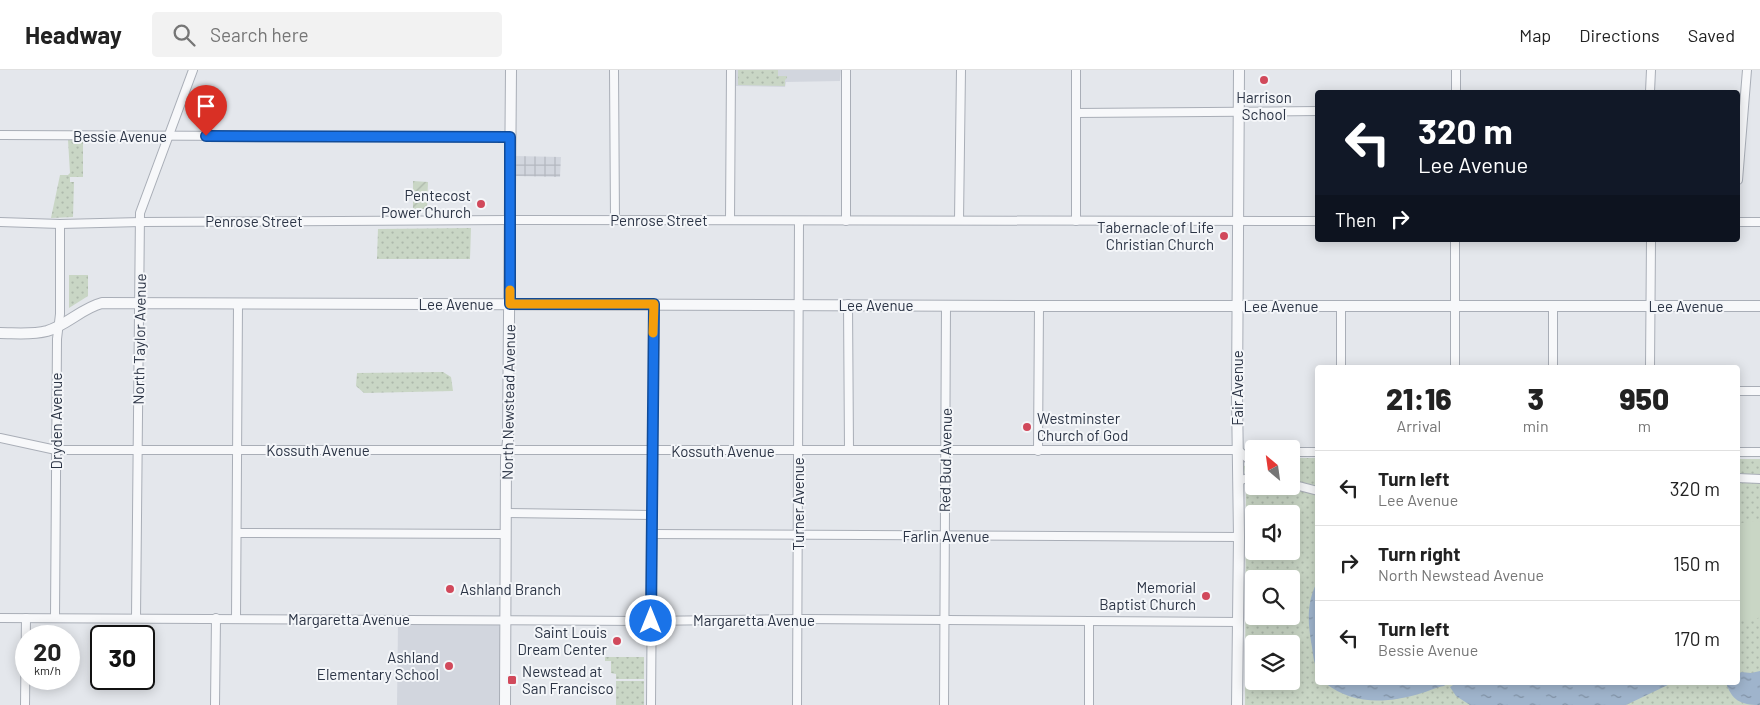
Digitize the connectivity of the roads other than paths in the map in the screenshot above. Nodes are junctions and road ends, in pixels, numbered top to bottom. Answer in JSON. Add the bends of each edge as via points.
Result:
{"nodes":[{"id":1,"x":193,"y":70,"type":"edge"},
{"id":2,"x":511,"y":70,"type":"edge"},
{"id":3,"x":614,"y":70,"type":"edge"},
{"id":4,"x":731,"y":70,"type":"edge"},
{"id":5,"x":846,"y":70,"type":"edge"},
{"id":6,"x":961,"y":70,"type":"edge"},
{"id":7,"x":1076,"y":70,"type":"edge"},
{"id":8,"x":1239,"y":70,"type":"edge"},
{"id":9,"x":1456,"y":70,"type":"edge"},
{"id":10,"x":1651,"y":70,"type":"edge"},
{"id":11,"x":1747,"y":70,"type":"edge"},
{"id":12,"x":1456,"y":90,"type":"edge"},
{"id":13,"x":1650,"y":90,"type":"edge"},
{"id":14,"x":1239,"y":111,"type":"junction"},
{"id":15,"x":1315,"y":111,"type":"edge"},
{"id":16,"x":1076,"y":113,"type":"junction"},
{"id":17,"x":0,"y":135,"type":"edge"},
{"id":18,"x":168,"y":136,"type":"junction"},
{"id":19,"x":510,"y":137,"type":"junction"},
{"id":20,"x":1740,"y":156,"type":"edge"},
{"id":21,"x":510,"y":220,"type":"junction"},
{"id":22,"x":616,"y":220,"type":"junction"},
{"id":23,"x":730,"y":220,"type":"junction"},
{"id":24,"x":960,"y":220,"type":"junction"},
{"id":25,"x":799,"y":221,"type":"junction"},
{"id":26,"x":846,"y":221,"type":"junction"},
{"id":27,"x":1076,"y":221,"type":"junction"},
{"id":28,"x":1238,"y":221,"type":"junction"},
{"id":29,"x":0,"y":222,"type":"edge"},
{"id":30,"x":140,"y":222,"type":"junction"},
{"id":31,"x":1315,"y":222,"type":"edge"},
{"id":32,"x":1740,"y":222,"type":"edge"},
{"id":33,"x":1760,"y":222,"type":"edge"},
{"id":34,"x":60,"y":224,"type":"junction"},
{"id":35,"x":1455,"y":242,"type":"edge"},
{"id":36,"x":1651,"y":242,"type":"edge"},
{"id":37,"x":140,"y":303,"type":"junction"},
{"id":38,"x":238,"y":304,"type":"junction"},
{"id":39,"x":510,"y":304,"type":"junction"},
{"id":40,"x":654,"y":304,"type":"junction"},
{"id":41,"x":799,"y":304,"type":"junction"},
{"id":42,"x":848,"y":304,"type":"junction"},
{"id":43,"x":946,"y":305,"type":"junction"},
{"id":44,"x":1039,"y":306,"type":"junction"},
{"id":45,"x":1238,"y":306,"type":"junction"},
{"id":46,"x":1341,"y":306,"type":"junction"},
{"id":47,"x":1456,"y":306,"type":"junction"},
{"id":48,"x":1553,"y":306,"type":"junction"},
{"id":49,"x":1650,"y":306,"type":"junction"},
{"id":50,"x":1760,"y":306,"type":"edge"},
{"id":51,"x":58,"y":326,"type":"junction"},
{"id":52,"x":0,"y":333,"type":"edge"},
{"id":53,"x":1340,"y":365,"type":"edge"},
{"id":54,"x":1456,"y":365,"type":"edge"},
{"id":55,"x":1553,"y":365,"type":"edge"},
{"id":56,"x":1650,"y":365,"type":"edge"},
{"id":57,"x":1740,"y":391,"type":"edge"},
{"id":58,"x":1760,"y":391,"type":"edge"},
{"id":59,"x":0,"y":438,"type":"edge"},
{"id":60,"x":138,"y":449,"type":"junction"},
{"id":61,"x":56,"y":450,"type":"junction"},
{"id":62,"x":237,"y":450,"type":"junction"},
{"id":63,"x":652,"y":450,"type":"junction"},
{"id":64,"x":798,"y":450,"type":"junction"},
{"id":65,"x":849,"y":450,"type":"junction"},
{"id":66,"x":1038,"y":450,"type":"junction"},
{"id":67,"x":1238,"y":450,"type":"junction"},
{"id":68,"x":507,"y":451,"type":"junction"},
{"id":69,"x":946,"y":451,"type":"junction"},
{"id":70,"x":1300,"y":452,"type":"edge"},
{"id":71,"x":1315,"y":452,"type":"edge"},
{"id":72,"x":1740,"y":452,"type":"edge"},
{"id":73,"x":1760,"y":452,"type":"edge"},
{"id":74,"x":1245,"y":456,"type":"edge"},
{"id":75,"x":1740,"y":478,"type":"edge"},
{"id":76,"x":1245,"y":479,"type":"edge"},
{"id":77,"x":1760,"y":479,"type":"edge"},
{"id":78,"x":1238,"y":481,"type":"junction"},
{"id":79,"x":1300,"y":486,"type":"edge"},
{"id":80,"x":1315,"y":490,"type":"edge"},
{"id":81,"x":506,"y":513,"type":"junction"},
{"id":82,"x":652,"y":515,"type":"junction"},
{"id":83,"x":237,"y":533,"type":"junction"},
{"id":84,"x":506,"y":534,"type":"junction"},
{"id":85,"x":652,"y":534,"type":"junction"},
{"id":86,"x":798,"y":535,"type":"junction"},
{"id":87,"x":944,"y":536,"type":"junction"},
{"id":88,"x":1239,"y":537,"type":"junction"},
{"id":89,"x":0,"y":618,"type":"edge"},
{"id":90,"x":26,"y":618,"type":"junction"},
{"id":91,"x":55,"y":618,"type":"junction"},
{"id":92,"x":136,"y":618,"type":"junction"},
{"id":93,"x":216,"y":618,"type":"junction"},
{"id":94,"x":236,"y":619,"type":"junction"},
{"id":95,"x":798,"y":619,"type":"junction"},
{"id":96,"x":506,"y":620,"type":"junction"},
{"id":97,"x":944,"y":620,"type":"junction"},
{"id":98,"x":651,"y":621,"type":"junction"},
{"id":99,"x":1089,"y":621,"type":"junction"},
{"id":100,"x":1238,"y":622,"type":"junction"},
{"id":101,"x":24,"y":705,"type":"edge"},
{"id":102,"x":215,"y":705,"type":"edge"},
{"id":103,"x":505,"y":705,"type":"edge"},
{"id":104,"x":651,"y":705,"type":"edge"},
{"id":105,"x":797,"y":705,"type":"edge"},
{"id":106,"x":944,"y":705,"type":"edge"},
{"id":107,"x":1090,"y":705,"type":"edge"},
{"id":108,"x":1238,"y":705,"type":"edge"}],
"edges":[{"from":1,"to":18,"type":"street","name":"North Taylor Avenue"},
{"from":2,"to":19,"type":"street","name":"North Newstead Avenue"},
{"from":3,"to":22,"type":"street"},
{"from":4,"to":23,"type":"street"},
{"from":5,"to":26,"type":"street"},
{"from":6,"to":24,"type":"street"},
{"from":7,"to":16,"type":"street"},
{"from":8,"to":14,"type":"street","name":"Fair Avenue"},
{"from":9,"to":12,"type":"street"},
{"from":10,"to":13,"type":"street"},
{"from":11,"to":20,"type":"street"},
{"from":14,"to":15,"type":"street"},
{"from":14,"to":16,"type":"street"},
{"from":14,"to":28,"type":"street","name":"Fair Avenue"},
{"from":16,"to":27,"type":"street"},
{"from":17,"to":18,"type":"street","name":"Bessie Avenue"},
{"from":18,"to":19,"type":"street","name":"Bessie Avenue"},
{"from":18,"to":30,"type":"street","name":"North Taylor Avenue","via":[[140,213]]},
{"from":19,"to":21,"type":"street","name":"North Newstead Avenue"},
{"from":21,"to":22,"type":"street","name":"Penrose Street"},
{"from":21,"to":30,"type":"street","name":"Penrose Street"},
{"from":21,"to":39,"type":"street","name":"North Newstead Avenue"},
{"from":22,"to":23,"type":"street","name":"Penrose Street"},
{"from":23,"to":25,"type":"street","name":"Penrose Street"},
{"from":24,"to":26,"type":"street","name":"Penrose Street"},
{"from":24,"to":27,"type":"street","name":"Penrose Street"},
{"from":25,"to":26,"type":"street","name":"Penrose Street"},
{"from":25,"to":41,"type":"street","name":"Turner Avenue"},
{"from":27,"to":28,"type":"street","name":"Penrose Street"},
{"from":28,"to":31,"type":"street","name":"Penrose Street"},
{"from":28,"to":45,"type":"street","name":"Fair Avenue"},
{"from":29,"to":34,"type":"street","name":"Penrose Street"},
{"from":30,"to":34,"type":"street","name":"Penrose Street"},
{"from":30,"to":37,"type":"street","name":"North Taylor Avenue"},
{"from":32,"to":33,"type":"street"},
{"from":34,"to":51,"type":"street","name":"Dryden Avenue"},
{"from":35,"to":47,"type":"street"},
{"from":36,"to":49,"type":"street"},
{"from":37,"to":38,"type":"street","name":"Lee Avenue"},
{"from":37,"to":51,"type":"street","name":"Lee Avenue","via":[[102,303]]},
{"from":37,"to":60,"type":"street","name":"North Taylor Avenue"},
{"from":38,"to":39,"type":"street","name":"Lee Avenue"},
{"from":38,"to":62,"type":"street"},
{"from":39,"to":40,"type":"street","name":"Lee Avenue"},
{"from":39,"to":68,"type":"street","name":"North Newstead Avenue"},
{"from":40,"to":41,"type":"street","name":"Lee Avenue"},
{"from":40,"to":63,"type":"street"},
{"from":41,"to":42,"type":"street","name":"Lee Avenue"},
{"from":41,"to":64,"type":"street","name":"Turner Avenue"},
{"from":42,"to":43,"type":"street","name":"Lee Avenue"},
{"from":42,"to":65,"type":"street"},
{"from":43,"to":44,"type":"street","name":"Lee Avenue"},
{"from":43,"to":69,"type":"street","name":"Red Bud Avenue"},
{"from":44,"to":45,"type":"street","name":"Lee Avenue"},
{"from":44,"to":66,"type":"street"},
{"from":45,"to":46,"type":"street","name":"Lee Avenue"},
{"from":45,"to":67,"type":"street","name":"Fair Avenue"},
{"from":46,"to":47,"type":"street","name":"Lee Avenue"},
{"from":46,"to":53,"type":"street"},
{"from":47,"to":48,"type":"street","name":"Lee Avenue"},
{"from":47,"to":54,"type":"street"},
{"from":48,"to":49,"type":"street","name":"Lee Avenue"},
{"from":48,"to":55,"type":"street"},
{"from":49,"to":50,"type":"street","name":"Lee Avenue"},
{"from":49,"to":56,"type":"street"},
{"from":51,"to":52,"type":"street","name":"Lee Avenue","via":[[36,333]]},
{"from":51,"to":61,"type":"street","name":"Dryden Avenue"},
{"from":57,"to":58,"type":"street"},
{"from":59,"to":61,"type":"street","name":"Kossuth Avenue"},
{"from":60,"to":61,"type":"street","name":"Kossuth Avenue"},
{"from":60,"to":62,"type":"street","name":"Kossuth Avenue"},
{"from":60,"to":92,"type":"street","name":"North Taylor Avenue"},
{"from":61,"to":91,"type":"street","name":"Dryden Avenue"},
{"from":62,"to":68,"type":"street","name":"Kossuth Avenue"},
{"from":62,"to":83,"type":"street"},
{"from":63,"to":64,"type":"street","name":"Kossuth Avenue"},
{"from":63,"to":68,"type":"street","name":"Kossuth Avenue"},
{"from":63,"to":82,"type":"street"},
{"from":64,"to":65,"type":"street","name":"Kossuth Avenue"},
{"from":64,"to":86,"type":"street","name":"Turner Avenue"},
{"from":65,"to":69,"type":"street","name":"Kossuth Avenue"},
{"from":66,"to":67,"type":"street","name":"Kossuth Avenue"},
{"from":66,"to":69,"type":"street","name":"Kossuth Avenue"},
{"from":67,"to":74,"type":"street"},
{"from":67,"to":78,"type":"street","name":"Fair Avenue"},
{"from":68,"to":81,"type":"street","name":"North Newstead Avenue"},
{"from":69,"to":87,"type":"street","name":"Red Bud Avenue"},
{"from":70,"to":71,"type":"street"},
{"from":72,"to":73,"type":"street"},
{"from":75,"to":77,"type":"street"},
{"from":76,"to":78,"type":"street"},
{"from":78,"to":88,"type":"street","name":"Fair Avenue"},
{"from":79,"to":80,"type":"street"},
{"from":81,"to":82,"type":"street"},
{"from":81,"to":84,"type":"street","name":"North Newstead Avenue"},
{"from":82,"to":85,"type":"street"},
{"from":83,"to":84,"type":"street"},
{"from":83,"to":94,"type":"street"},
{"from":84,"to":96,"type":"street","name":"North Newstead Avenue"},
{"from":85,"to":86,"type":"street","name":"Farlin Avenue"},
{"from":85,"to":98,"type":"street"},
{"from":86,"to":87,"type":"street","name":"Farlin Avenue"},
{"from":86,"to":95,"type":"street","name":"Turner Avenue"},
{"from":87,"to":88,"type":"street","name":"Farlin Avenue"},
{"from":87,"to":97,"type":"street","name":"Red Bud Avenue"},
{"from":88,"to":100,"type":"street","name":"Fair Avenue"},
{"from":89,"to":90,"type":"street","name":"Margaretta Avenue"},
{"from":90,"to":91,"type":"street","name":"Margaretta Avenue"},
{"from":90,"to":101,"type":"street"},
{"from":91,"to":92,"type":"street","name":"Margaretta Avenue"},
{"from":92,"to":93,"type":"street","name":"Margaretta Avenue"},
{"from":93,"to":94,"type":"street","name":"Margaretta Avenue"},
{"from":93,"to":102,"type":"street"},
{"from":94,"to":96,"type":"street","name":"Margaretta Avenue"},
{"from":95,"to":97,"type":"street","name":"Margaretta Avenue"},
{"from":95,"to":98,"type":"street","name":"Margaretta Avenue"},
{"from":95,"to":105,"type":"street","name":"Turner Avenue"},
{"from":96,"to":98,"type":"street","name":"Margaretta Avenue"},
{"from":96,"to":103,"type":"street","name":"North Newstead Avenue"},
{"from":97,"to":99,"type":"street","name":"Margaretta Avenue"},
{"from":97,"to":106,"type":"street","name":"Red Bud Avenue"},
{"from":98,"to":104,"type":"street"},
{"from":99,"to":100,"type":"street","name":"Margaretta Avenue"},
{"from":99,"to":107,"type":"street"},
{"from":100,"to":108,"type":"street","name":"Fair Avenue"}]}
